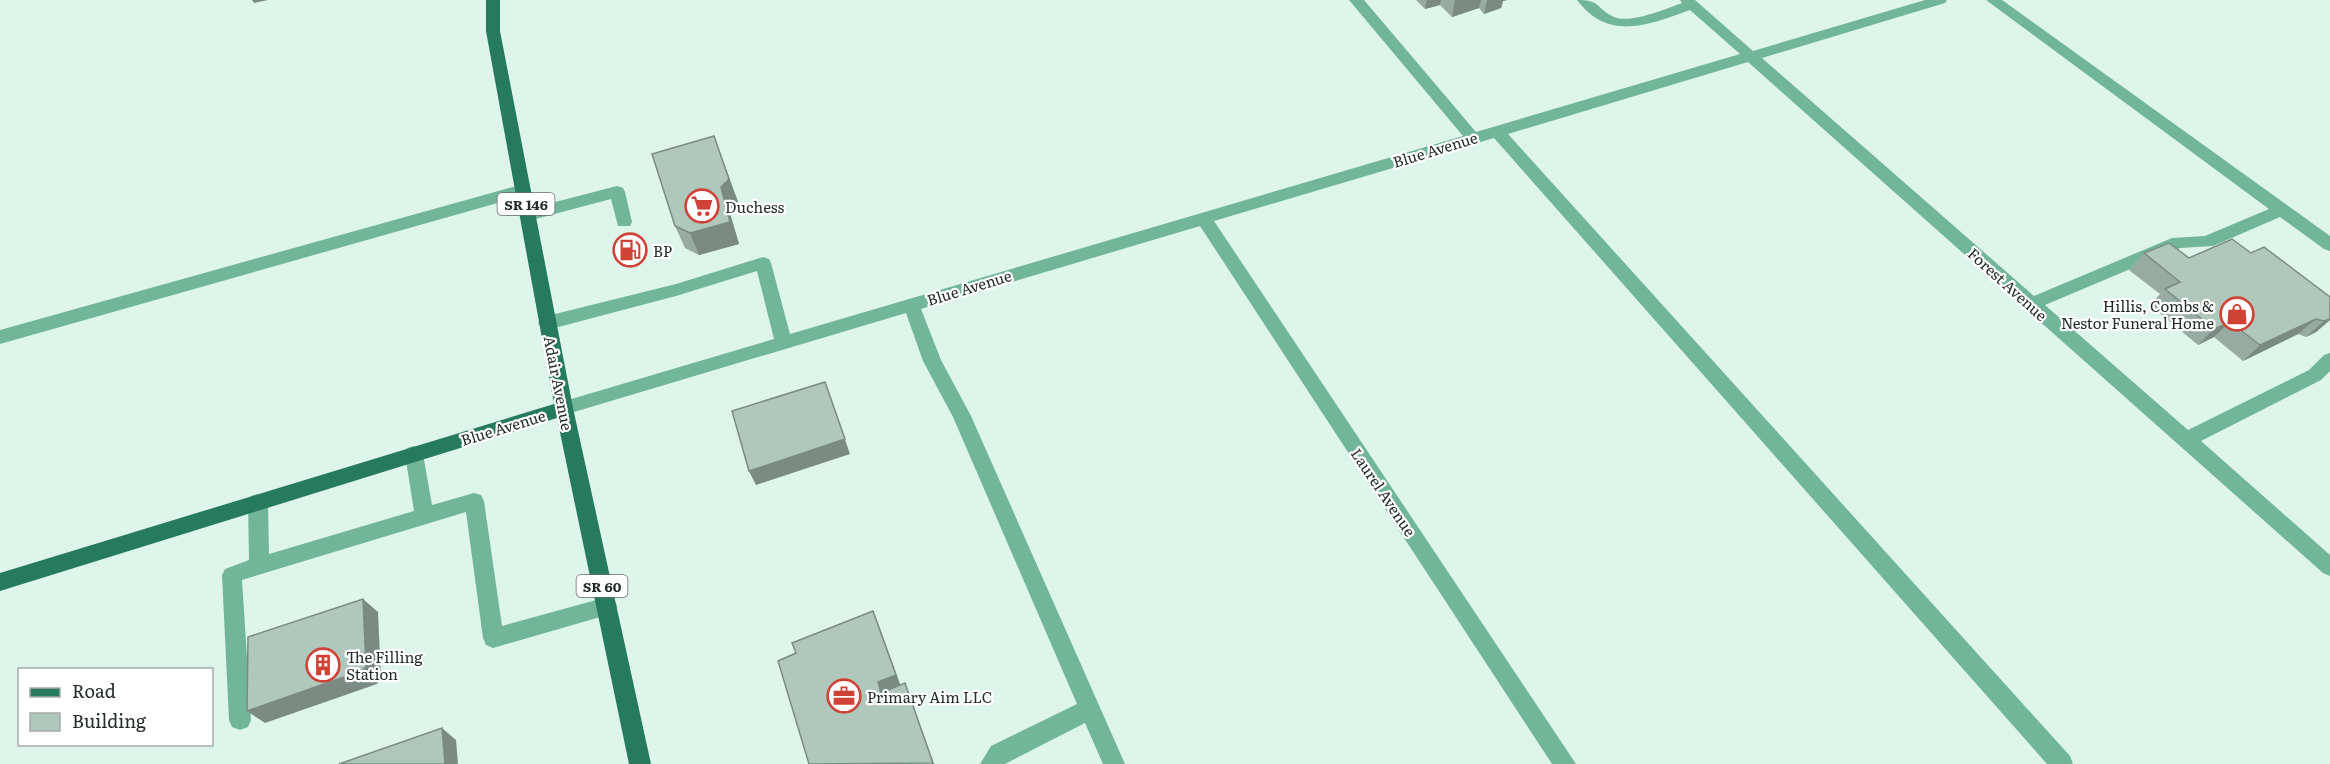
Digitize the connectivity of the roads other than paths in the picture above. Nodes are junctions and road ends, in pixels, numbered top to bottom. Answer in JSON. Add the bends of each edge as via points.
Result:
{"nodes":[{"id":1,"x":493,"y":0,"type":"edge"},
{"id":2,"x":1356,"y":0,"type":"edge"},
{"id":3,"x":1584,"y":0,"type":"edge"},
{"id":4,"x":1940,"y":0,"type":"edge"},
{"id":5,"x":1993,"y":0,"type":"edge"},
{"id":6,"x":1689,"y":2,"type":"edge"},
{"id":7,"x":1750,"y":56,"type":"junction"},
{"id":8,"x":1496,"y":130,"type":"junction"},
{"id":9,"x":1472,"y":137,"type":"junction"},
{"id":10,"x":523,"y":190,"type":"junction"},
{"id":11,"x":2282,"y":210,"type":"junction"},
{"id":12,"x":528,"y":215,"type":"junction"},
{"id":13,"x":1204,"y":219,"type":"junction"},
{"id":14,"x":624,"y":222,"type":"dead end"},
{"id":15,"x":2330,"y":245,"type":"edge"},
{"id":16,"x":2031,"y":304,"type":"junction"},
{"id":17,"x":911,"y":305,"type":"junction"},
{"id":18,"x":548,"y":323,"type":"junction"},
{"id":19,"x":0,"y":337,"type":"edge"},
{"id":20,"x":784,"y":344,"type":"junction"},
{"id":21,"x":2330,"y":360,"type":"edge"},
{"id":22,"x":564,"y":408,"type":"junction"},
{"id":23,"x":2186,"y":440,"type":"junction"},
{"id":24,"x":414,"y":454,"type":"junction"},
{"id":25,"x":258,"y":502,"type":"junction"},
{"id":26,"x":424,"y":516,"type":"junction"},
{"id":27,"x":259,"y":566,"type":"junction"},
{"id":28,"x":2330,"y":567,"type":"edge"},
{"id":29,"x":0,"y":582,"type":"edge"},
{"id":30,"x":607,"y":606,"type":"junction"},
{"id":31,"x":1090,"y":709,"type":"junction"},
{"id":32,"x":240,"y":720,"type":"dead end"},
{"id":33,"x":640,"y":764,"type":"edge"},
{"id":34,"x":991,"y":764,"type":"edge"},
{"id":35,"x":1114,"y":764,"type":"edge"},
{"id":36,"x":1565,"y":764,"type":"edge"},
{"id":37,"x":2062,"y":764,"type":"edge"}],
"edges":[{"from":1,"to":10,"type":"main road","name":"Adair Avenue","number":"SR 146","via":[[493,31]]},
{"from":2,"to":9,"type":"street"},
{"from":3,"to":6,"type":"street","via":[[1599,14],[1618,23],[1654,17]]},
{"from":4,"to":7,"type":"street","name":"Blue Avenue"},
{"from":5,"to":11,"type":"street"},
{"from":6,"to":7,"type":"street","name":"Forest Avenue"},
{"from":7,"to":8,"type":"street","name":"Blue Avenue"},
{"from":7,"to":16,"type":"street","name":"Forest Avenue"},
{"from":8,"to":9,"type":"street","name":"Blue Avenue"},
{"from":8,"to":37,"type":"street"},
{"from":9,"to":13,"type":"street","name":"Blue Avenue"},
{"from":10,"to":12,"type":"main road","name":"Adair Avenue","number":"SR 146"},
{"from":10,"to":19,"type":"street"},
{"from":11,"to":15,"type":"street"},
{"from":11,"to":16,"type":"street","via":[[2207,242],[2178,242]]},
{"from":12,"to":14,"type":"street","via":[[617,192]]},
{"from":12,"to":18,"type":"main road","name":"Adair Avenue","number":"SR 146"},
{"from":13,"to":17,"type":"street","name":"Blue Avenue"},
{"from":13,"to":36,"type":"street","name":"Laurel Avenue"},
{"from":16,"to":23,"type":"street","name":"Forest Avenue"},
{"from":17,"to":20,"type":"street","name":"Blue Avenue"},
{"from":17,"to":31,"type":"street","via":[[932,361],[962,416]]},
{"from":18,"to":20,"type":"street","via":[[763,263]]},
{"from":18,"to":22,"type":"main road","name":"Adair Avenue","number":"SR 146"},
{"from":20,"to":22,"type":"street","name":"Blue Avenue"},
{"from":21,"to":23,"type":"street","via":[[2315,375]]},
{"from":22,"to":24,"type":"main road","name":"Blue Avenue"},
{"from":22,"to":30,"type":"main road","name":"Adair Avenue","number":"SR 60"},
{"from":23,"to":28,"type":"street","name":"Forest Avenue"},
{"from":24,"to":25,"type":"main road","name":"Blue Avenue"},
{"from":24,"to":26,"type":"street"},
{"from":25,"to":27,"type":"street"},
{"from":25,"to":29,"type":"main road","name":"Blue Avenue"},
{"from":26,"to":27,"type":"street"},
{"from":26,"to":30,"type":"street","via":[[474,501],[493,638]]},
{"from":27,"to":32,"type":"street","via":[[232,574]]},
{"from":30,"to":33,"type":"main road","name":"Adair Avenue","number":"SR 60"},
{"from":31,"to":34,"type":"street","via":[[999,754]]},
{"from":31,"to":35,"type":"street"}]}
